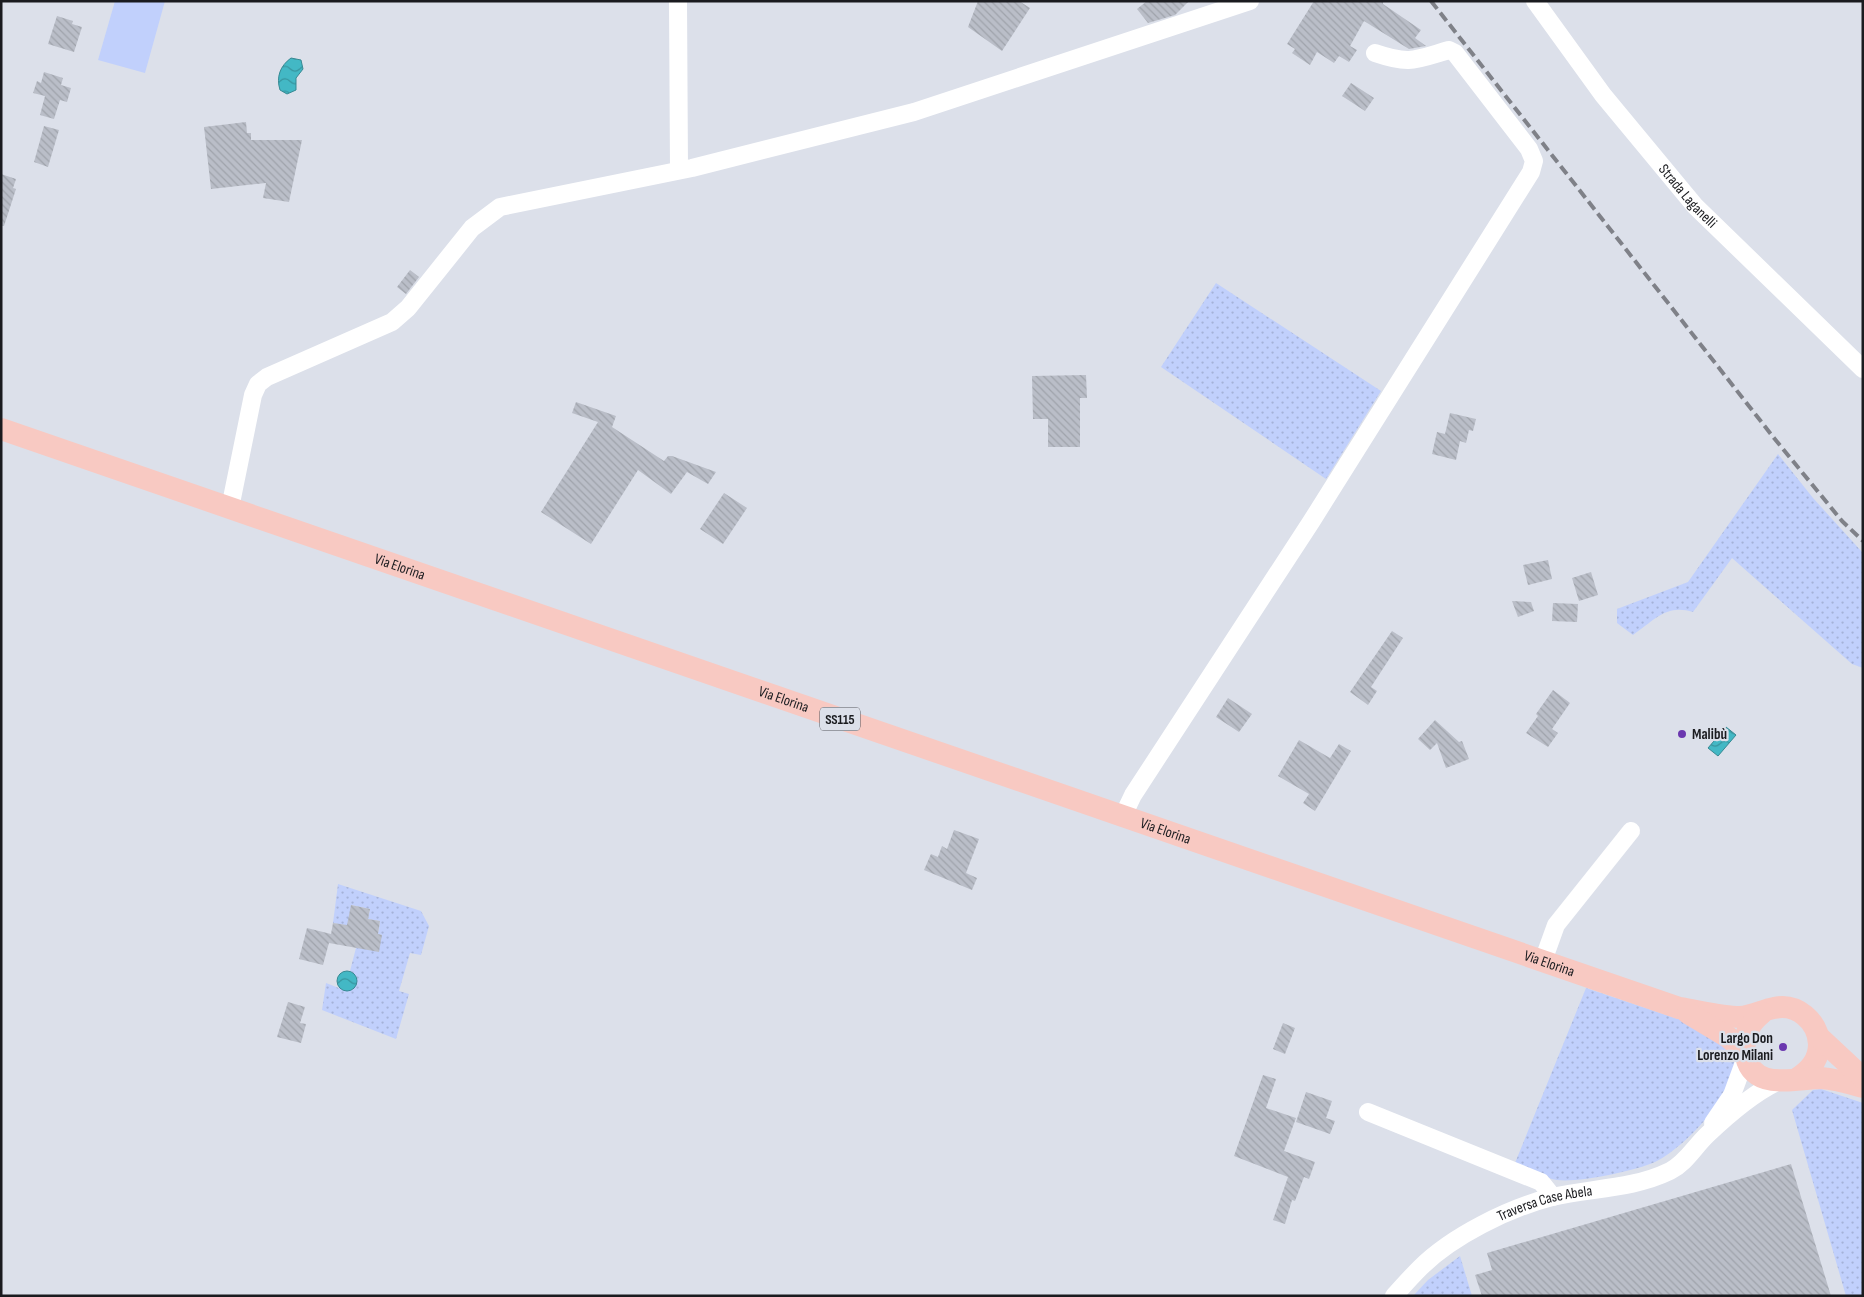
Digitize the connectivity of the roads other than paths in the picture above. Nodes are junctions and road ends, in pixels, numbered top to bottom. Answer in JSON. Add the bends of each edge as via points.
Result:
{"nodes":[{"id":1,"x":678,"y":1,"type":"edge"},
{"id":2,"x":1250,"y":1,"type":"edge"},
{"id":3,"x":1535,"y":1,"type":"edge"},
{"id":4,"x":1375,"y":53,"type":"dead end"},
{"id":5,"x":679,"y":170,"type":"junction"},
{"id":6,"x":1863,"y":369,"type":"edge"},
{"id":7,"x":1,"y":430,"type":"edge"},
{"id":8,"x":230,"y":508,"type":"junction"},
{"id":9,"x":1123,"y":816,"type":"junction"},
{"id":10,"x":1631,"y":831,"type":"dead end"},
{"id":11,"x":1543,"y":961,"type":"junction"},
{"id":12,"x":1679,"y":1008,"type":"junction"},
{"id":13,"x":1762,"y":1013,"type":"junction"},
{"id":14,"x":1819,"y":1037,"type":"junction"},
{"id":15,"x":1746,"y":1054,"type":"junction"},
{"id":16,"x":1863,"y":1078,"type":"edge"},
{"id":17,"x":1787,"y":1080,"type":"junction"},
{"id":18,"x":1863,"y":1087,"type":"edge"},
{"id":19,"x":1368,"y":1112,"type":"dead end"},
{"id":20,"x":1707,"y":1135,"type":"junction"},
{"id":21,"x":1553,"y":1197,"type":"junction"},
{"id":22,"x":1394,"y":1296,"type":"edge"}],
"edges":[{"from":1,"to":5,"type":"street"},
{"from":2,"to":5,"type":"street","via":[[914,112]]},
{"from":3,"to":6,"type":"street","name":"Strada Laganelli","via":[[1602,95],[1695,206]]},
{"from":4,"to":9,"type":"street","via":[[1398,61],[1427,58],[1449,50],[1455,53],[1529,149],[1534,161],[1531,172],[1311,522],[1133,795]]},
{"from":5,"to":8,"type":"street","via":[[500,207],[472,228],[414,301],[392,322],[267,377],[258,384],[253,395]]},
{"from":7,"to":8,"type":"main road","name":"Via Elorina","number":"SS115"},
{"from":8,"to":9,"type":"main road","name":"Via Elorina","number":"SS115"},
{"from":9,"to":11,"type":"main road","name":"Via Elorina","number":"SS115"},
{"from":10,"to":11,"type":"street","via":[[1556,925]]},
{"from":11,"to":12,"type":"main road","name":"Via Elorina","number":"SS115"},
{"from":12,"to":13,"type":"main road","via":[[1741,1017]]},
{"from":12,"to":15,"type":"main road","via":[[1728,1037]]},
{"from":13,"to":14,"type":"main road","via":[[1772,1008],[1796,1010],[1810,1021]]},
{"from":13,"to":15,"type":"main road","via":[[1747,1030],[1744,1041]]},
{"from":14,"to":16,"type":"main road"},
{"from":14,"to":17,"type":"main road","via":[[1816,1061],[1808,1071]]},
{"from":15,"to":17,"type":"main road","via":[[1758,1074]]},
{"from":15,"to":20,"type":"street","via":[[1732,1095]]},
{"from":17,"to":18,"type":"main road","via":[[1834,1079]]},
{"from":17,"to":20,"type":"street","via":[[1761,1090]]},
{"from":19,"to":21,"type":"street","via":[[1541,1182]]},
{"from":20,"to":21,"type":"street","name":"Traversa Case Abela","via":[[1673,1170],[1657,1177],[1640,1183]]},
{"from":21,"to":22,"type":"street","name":"Traversa Case Abela","via":[[1502,1215],[1457,1239],[1421,1266]]}]}
